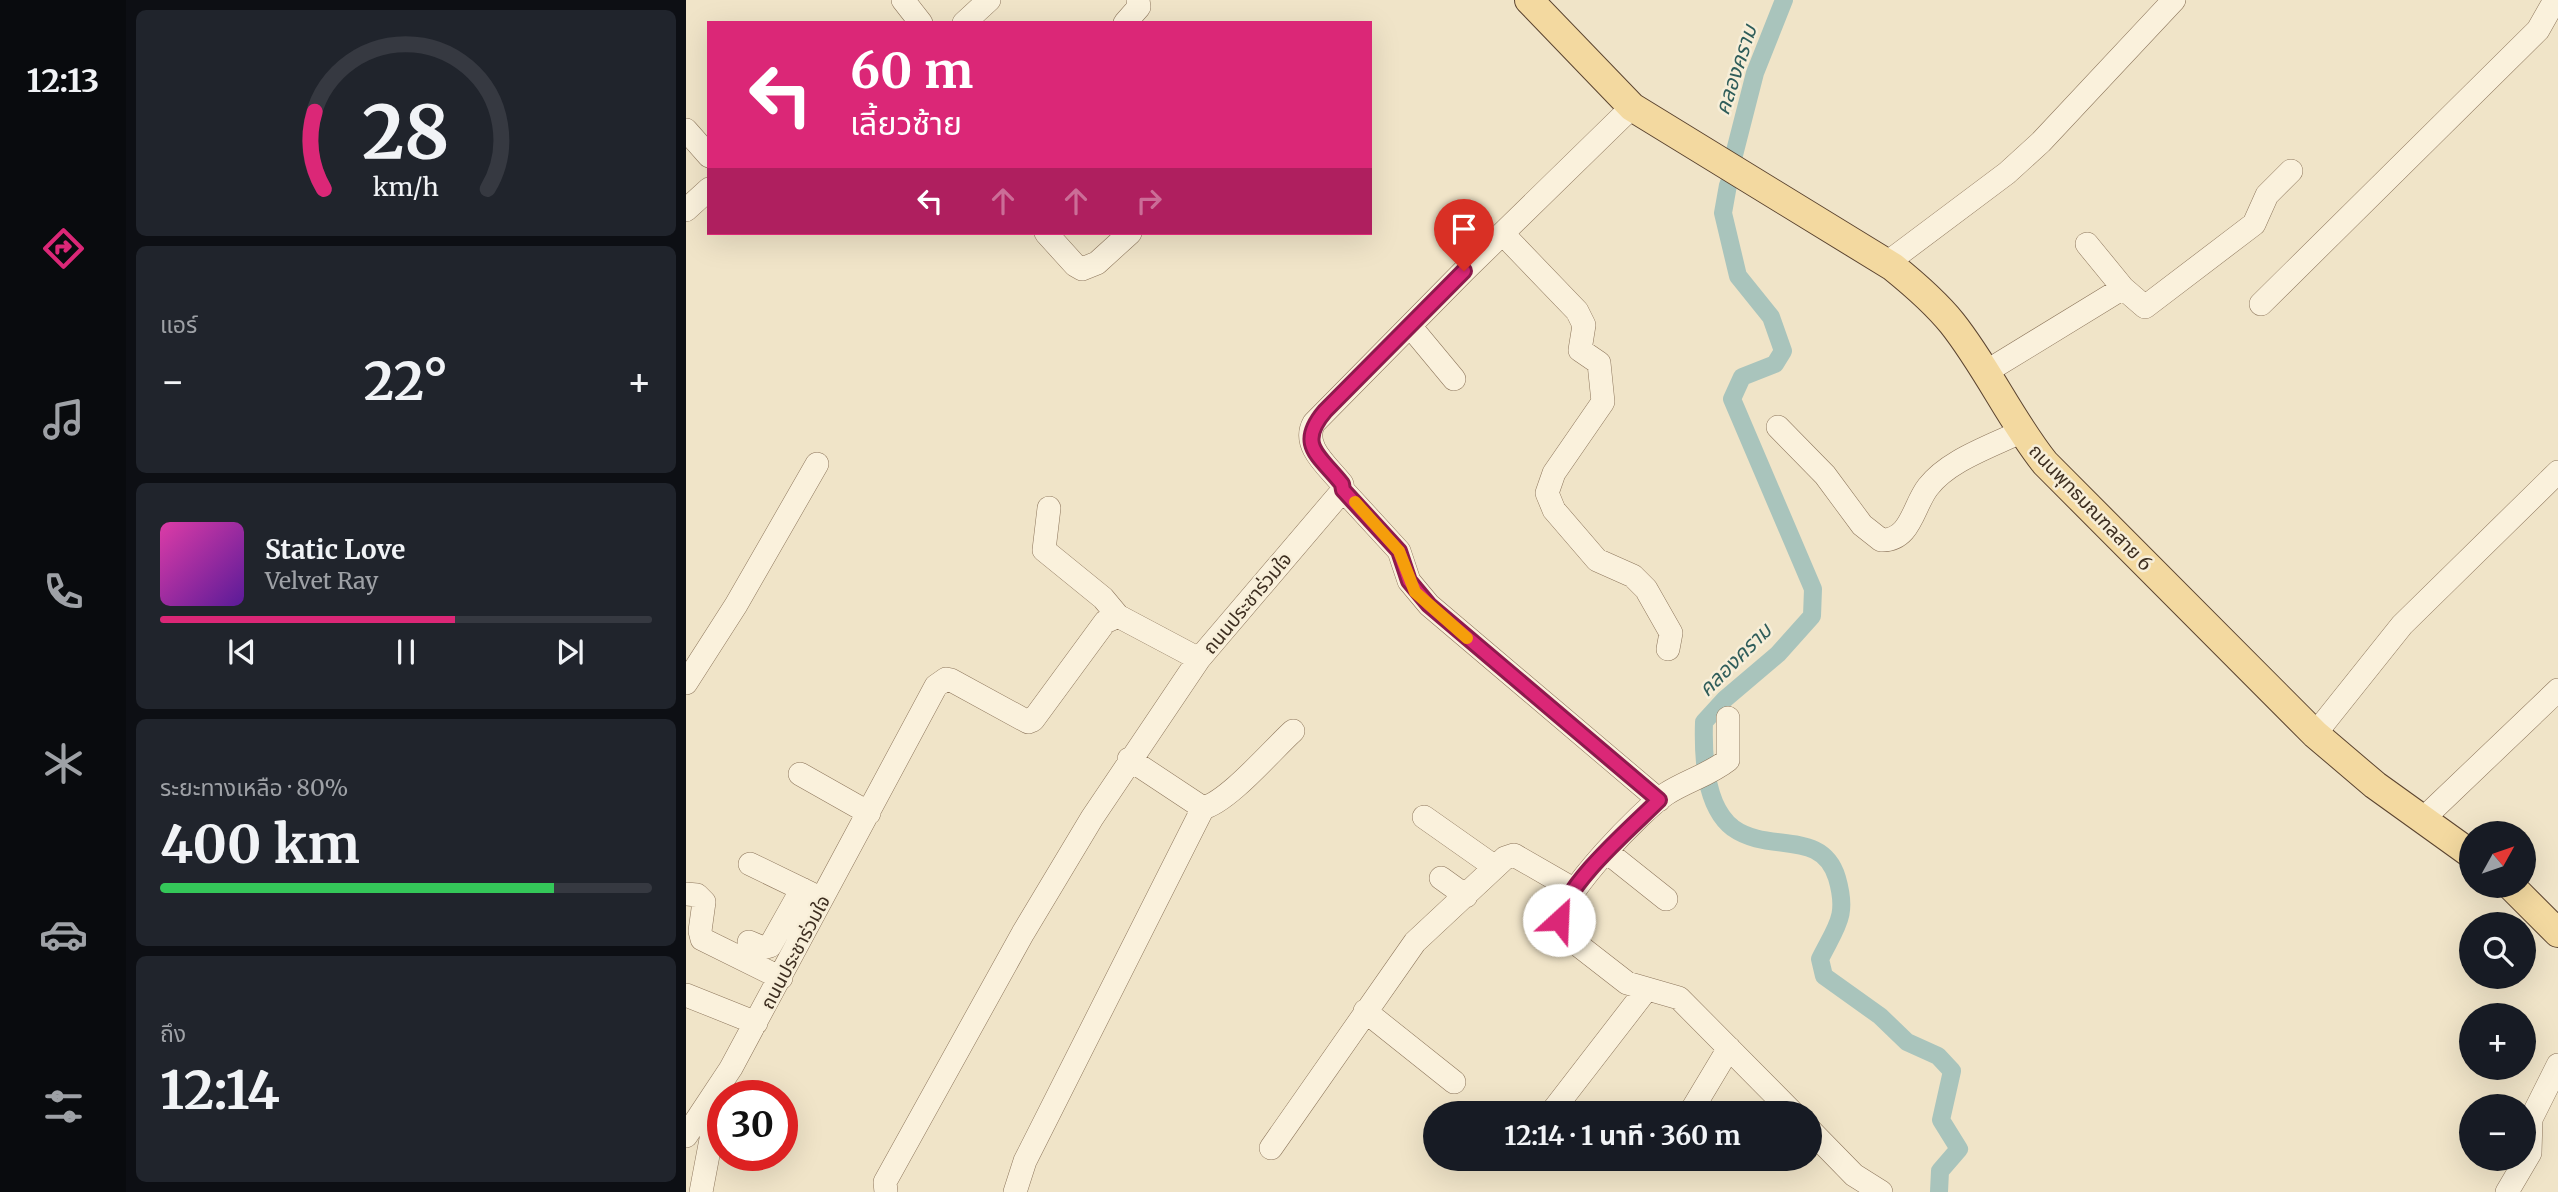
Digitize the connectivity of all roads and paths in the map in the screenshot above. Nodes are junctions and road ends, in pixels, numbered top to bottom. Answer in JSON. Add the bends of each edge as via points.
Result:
{"nodes":[{"id":1,"x":903,"y":0,"type":"edge"},
{"id":2,"x":989,"y":0,"type":"edge"},
{"id":3,"x":1138,"y":0,"type":"edge"},
{"id":4,"x":1529,"y":0,"type":"edge"},
{"id":5,"x":2174,"y":0,"type":"edge"},
{"id":6,"x":2555,"y":0,"type":"edge"},
{"id":7,"x":919,"y":21,"type":"edge"},
{"id":8,"x":966,"y":21,"type":"edge"},
{"id":9,"x":1127,"y":21,"type":"edge"},
{"id":10,"x":1632,"y":107,"type":"junction"},
{"id":11,"x":686,"y":130,"type":"edge"},
{"id":12,"x":707,"y":154,"type":"edge"},
{"id":13,"x":2291,"y":171,"type":"dead end"},
{"id":14,"x":707,"y":191,"type":"edge"},
{"id":15,"x":686,"y":210,"type":"edge"},
{"id":16,"x":1503,"y":234,"type":"junction"},
{"id":17,"x":1048,"y":235,"type":"edge"},
{"id":18,"x":1128,"y":235,"type":"edge"},
{"id":19,"x":2087,"y":244,"type":"dead end"},
{"id":20,"x":1887,"y":263,"type":"junction"},
{"id":21,"x":2123,"y":288,"type":"junction"},
{"id":22,"x":2261,"y":304,"type":"dead end"},
{"id":23,"x":1410,"y":326,"type":"junction"},
{"id":24,"x":1984,"y":373,"type":"junction"},
{"id":25,"x":1454,"y":379,"type":"dead end"},
{"id":26,"x":1777,"y":427,"type":"dead end"},
{"id":27,"x":2020,"y":432,"type":"junction"},
{"id":28,"x":817,"y":464,"type":"dead end"},
{"id":29,"x":2558,"y":472,"type":"edge"},
{"id":30,"x":1343,"y":490,"type":"junction"},
{"id":31,"x":1049,"y":508,"type":"dead end"},
{"id":32,"x":1118,"y":616,"type":"junction"},
{"id":33,"x":1668,"y":649,"type":"dead end"},
{"id":34,"x":1199,"y":659,"type":"junction"},
{"id":35,"x":686,"y":683,"type":"edge"},
{"id":36,"x":2558,"y":690,"type":"edge"},
{"id":37,"x":1728,"y":718,"type":"dead end"},
{"id":38,"x":1293,"y":730,"type":"dead end"},
{"id":39,"x":2315,"y":734,"type":"junction"},
{"id":40,"x":1129,"y":759,"type":"junction"},
{"id":41,"x":800,"y":774,"type":"dead end"},
{"id":42,"x":1659,"y":800,"type":"junction"},
{"id":43,"x":1203,"y":808,"type":"junction"},
{"id":44,"x":869,"y":813,"type":"junction"},
{"id":45,"x":1424,"y":817,"type":"dead end"},
{"id":46,"x":2424,"y":818,"type":"junction"},
{"id":47,"x":2459,"y":845,"type":"edge"},
{"id":48,"x":1607,"y":852,"type":"junction"},
{"id":49,"x":750,"y":864,"type":"dead end"},
{"id":50,"x":1495,"y":867,"type":"junction"},
{"id":51,"x":1441,"y":878,"type":"dead end"},
{"id":52,"x":802,"y":889,"type":"junction"},
{"id":53,"x":1573,"y":889,"type":"junction"},
{"id":54,"x":686,"y":894,"type":"edge"},
{"id":55,"x":1466,"y":896,"type":"junction"},
{"id":56,"x":2523,"y":898,"type":"edge"},
{"id":57,"x":824,"y":899,"type":"junction"},
{"id":58,"x":1666,"y":899,"type":"dead end"},
{"id":59,"x":2558,"y":933,"type":"edge"},
{"id":60,"x":749,"y":942,"type":"dead end"},
{"id":61,"x":781,"y":978,"type":"junction"},
{"id":62,"x":1646,"y":990,"type":"junction"},
{"id":63,"x":686,"y":995,"type":"edge"},
{"id":64,"x":1365,"y":1011,"type":"junction"},
{"id":65,"x":756,"y":1023,"type":"junction"},
{"id":66,"x":1729,"y":1048,"type":"junction"},
{"id":67,"x":2558,"y":1065,"type":"edge"},
{"id":68,"x":724,"y":1080,"type":"edge"},
{"id":69,"x":1454,"y":1082,"type":"dead end"},
{"id":70,"x":1560,"y":1101,"type":"edge"},
{"id":71,"x":1697,"y":1101,"type":"edge"},
{"id":72,"x":1781,"y":1101,"type":"edge"},
{"id":73,"x":707,"y":1106,"type":"edge"},
{"id":74,"x":686,"y":1136,"type":"edge"},
{"id":75,"x":1822,"y":1142,"type":"edge"},
{"id":76,"x":1271,"y":1148,"type":"dead end"},
{"id":77,"x":707,"y":1161,"type":"edge"},
{"id":78,"x":701,"y":1192,"type":"edge"},
{"id":79,"x":886,"y":1192,"type":"edge"},
{"id":80,"x":1015,"y":1192,"type":"edge"},
{"id":81,"x":1881,"y":1192,"type":"edge"},
{"id":82,"x":2507,"y":1192,"type":"edge"}],
"edges":[{"from":1,"to":7,"type":"street"},
{"from":2,"to":8,"type":"street"},
{"from":3,"to":9,"type":"street","via":[[1139,8]]},
{"from":4,"to":10,"type":"main road","name":"ถนนพุทธมณฑลสาย 6"},
{"from":5,"to":20,"type":"street","via":[[2041,142]]},
{"from":6,"to":22,"type":"street","via":[[2538,30]]},
{"from":10,"to":16,"type":"street"},
{"from":10,"to":20,"type":"main road","name":"ถนนพุทธมณฑลสาย 6"},
{"from":11,"to":12,"type":"street"},
{"from":13,"to":21,"type":"street","via":[[2267,195],[2254,224],[2150,305],[2139,304]]},
{"from":14,"to":15,"type":"street"},
{"from":16,"to":23,"type":"street"},
{"from":16,"to":33,"type":"street","via":[[1577,312],[1584,325],[1580,350],[1595,359],[1601,372],[1603,402],[1554,472],[1547,493],[1554,510],[1597,560],[1633,576],[1646,589],[1671,633]]},
{"from":17,"to":18,"type":"street","via":[[1083,269],[1097,263]]},
{"from":19,"to":21,"type":"street"},
{"from":20,"to":24,"type":"main road","name":"ถนนพุทธมณฑลสาย 6","via":[[1950,321]]},
{"from":21,"to":24,"type":"street"},
{"from":23,"to":25,"type":"street"},
{"from":23,"to":30,"type":"street","via":[[1310,431],[1311,445]]},
{"from":24,"to":27,"type":"main road","name":"ถนนพุทธมณฑลสาย 6"},
{"from":26,"to":27,"type":"street","via":[[1825,475],[1862,525],[1881,540],[1896,538],[1910,523],[1922,495],[1945,471]]},
{"from":27,"to":39,"type":"main road","name":"ถนนพุทธมณฑลสาย 6","via":[[2045,463]]},
{"from":28,"to":35,"type":"street"},
{"from":29,"to":39,"type":"street","via":[[2402,625]]},
{"from":30,"to":34,"type":"street","name":"ถนนประชาร่วมใจ"},
{"from":30,"to":42,"type":"street","via":[[1399,551],[1409,581],[1429,605]]},
{"from":31,"to":32,"type":"street","via":[[1044,550]]},
{"from":32,"to":34,"type":"street","name":"ถนนประชาร่วมใจ"},
{"from":32,"to":44,"type":"street","name":"ถนนประชาร่วมใจ","via":[[1105,622],[1028,722],[951,680],[936,686]]},
{"from":34,"to":40,"type":"street"},
{"from":36,"to":46,"type":"street"},
{"from":37,"to":42,"type":"street","via":[[1730,757]]},
{"from":38,"to":43,"type":"street","via":[[1215,805]]},
{"from":39,"to":46,"type":"main road","name":"ถนนพุทธมณฑลสาย 6","via":[[2375,785]]},
{"from":40,"to":43,"type":"street"},
{"from":40,"to":79,"type":"street","via":[[1023,933],[886,1182]]},
{"from":41,"to":44,"type":"street"},
{"from":42,"to":48,"type":"street"},
{"from":43,"to":80,"type":"street","via":[[1025,1161]]},
{"from":44,"to":57,"type":"street","name":"ถนนประชาร่วมใจ"},
{"from":45,"to":50,"type":"street"},
{"from":46,"to":47,"type":"main road","name":"ถนนพุทธมณฑลสาย 6"},
{"from":48,"to":53,"type":"street"},
{"from":48,"to":58,"type":"street"},
{"from":49,"to":52,"type":"street"},
{"from":50,"to":53,"type":"street","via":[[1514,855]]},
{"from":50,"to":55,"type":"street"},
{"from":51,"to":55,"type":"street"},
{"from":52,"to":57,"type":"street"},
{"from":52,"to":60,"type":"street","via":[[770,946]]},
{"from":53,"to":62,"type":"street","via":[[1561,908],[1559,920],[1564,930],[1627,983]]},
{"from":54,"to":61,"type":"street","via":[[697,895],[704,902],[702,939]]},
{"from":55,"to":64,"type":"street","via":[[1415,942]]},
{"from":56,"to":59,"type":"main road"},
{"from":57,"to":61,"type":"street","name":"ถนนประชาร่วมใจ"},
{"from":61,"to":65,"type":"street","name":"ถนนประชาร่วมใจ"},
{"from":62,"to":66,"type":"street","via":[[1679,998]]},
{"from":62,"to":70,"type":"street"},
{"from":63,"to":65,"type":"street"},
{"from":64,"to":69,"type":"street"},
{"from":64,"to":76,"type":"street"},
{"from":65,"to":68,"type":"street","name":"ถนนประชาร่วมใจ"},
{"from":66,"to":71,"type":"street"},
{"from":66,"to":72,"type":"street"},
{"from":67,"to":82,"type":"street","via":[[2532,1119],[2530,1153]]},
{"from":73,"to":74,"type":"street","name":"ถนนประชาร่วมใจ"},
{"from":75,"to":81,"type":"street","via":[[1854,1175]]},
{"from":77,"to":78,"type":"street"}]}
